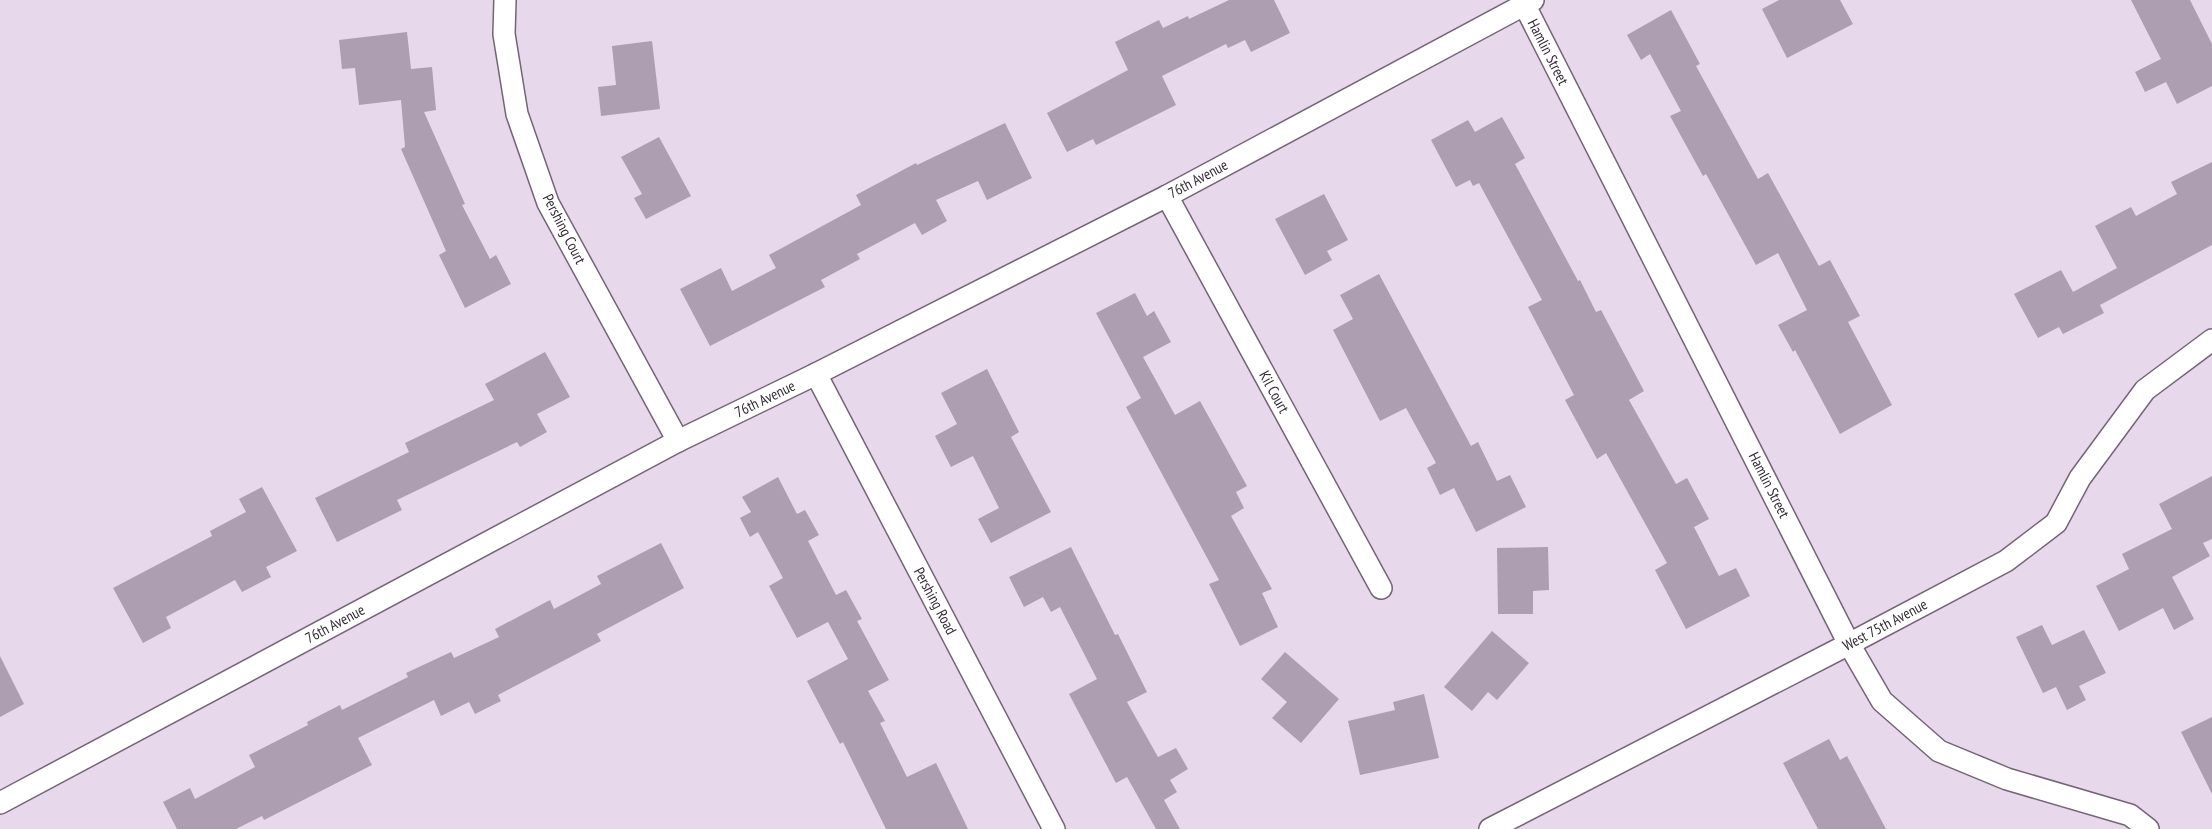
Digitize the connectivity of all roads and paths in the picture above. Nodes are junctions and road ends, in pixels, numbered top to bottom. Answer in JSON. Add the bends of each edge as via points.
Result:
{"nodes":[{"id":1,"x":505,"y":0,"type":"edge"},
{"id":2,"x":1526,"y":2,"type":"edge"},
{"id":3,"x":1167,"y":196,"type":"junction"},
{"id":4,"x":2212,"y":340,"type":"edge"},
{"id":5,"x":816,"y":374,"type":"junction"},
{"id":6,"x":678,"y":441,"type":"junction"},
{"id":7,"x":1381,"y":588,"type":"dead end"},
{"id":8,"x":1850,"y":644,"type":"junction"},
{"id":9,"x":0,"y":803,"type":"edge"},
{"id":10,"x":1054,"y":829,"type":"edge"},
{"id":11,"x":1490,"y":829,"type":"edge"},
{"id":12,"x":2148,"y":829,"type":"edge"}],
"edges":[{"from":1,"to":6,"type":"street","name":"Pershing Court","via":[[504,34],[517,114],[548,203]]},
{"from":2,"to":3,"type":"street","name":"76th Avenue"},
{"from":2,"to":8,"type":"street","name":"Hamlin Street"},
{"from":3,"to":5,"type":"street","name":"76th Avenue"},
{"from":3,"to":7,"type":"street","name":"Kil Court"},
{"from":4,"to":8,"type":"street","name":"West 75th Avenue","via":[[2145,390],[2080,478],[2056,523],[2006,561]]},
{"from":5,"to":6,"type":"street","name":"76th Avenue"},
{"from":5,"to":10,"type":"street","name":"Pershing Road"},
{"from":6,"to":9,"type":"street","name":"76th Avenue"},
{"from":8,"to":11,"type":"street","name":"West 75th Avenue"},
{"from":8,"to":12,"type":"street","name":"Hamlin Street","via":[[1882,701],[1939,751],[2007,778],[2130,815]]}]}
